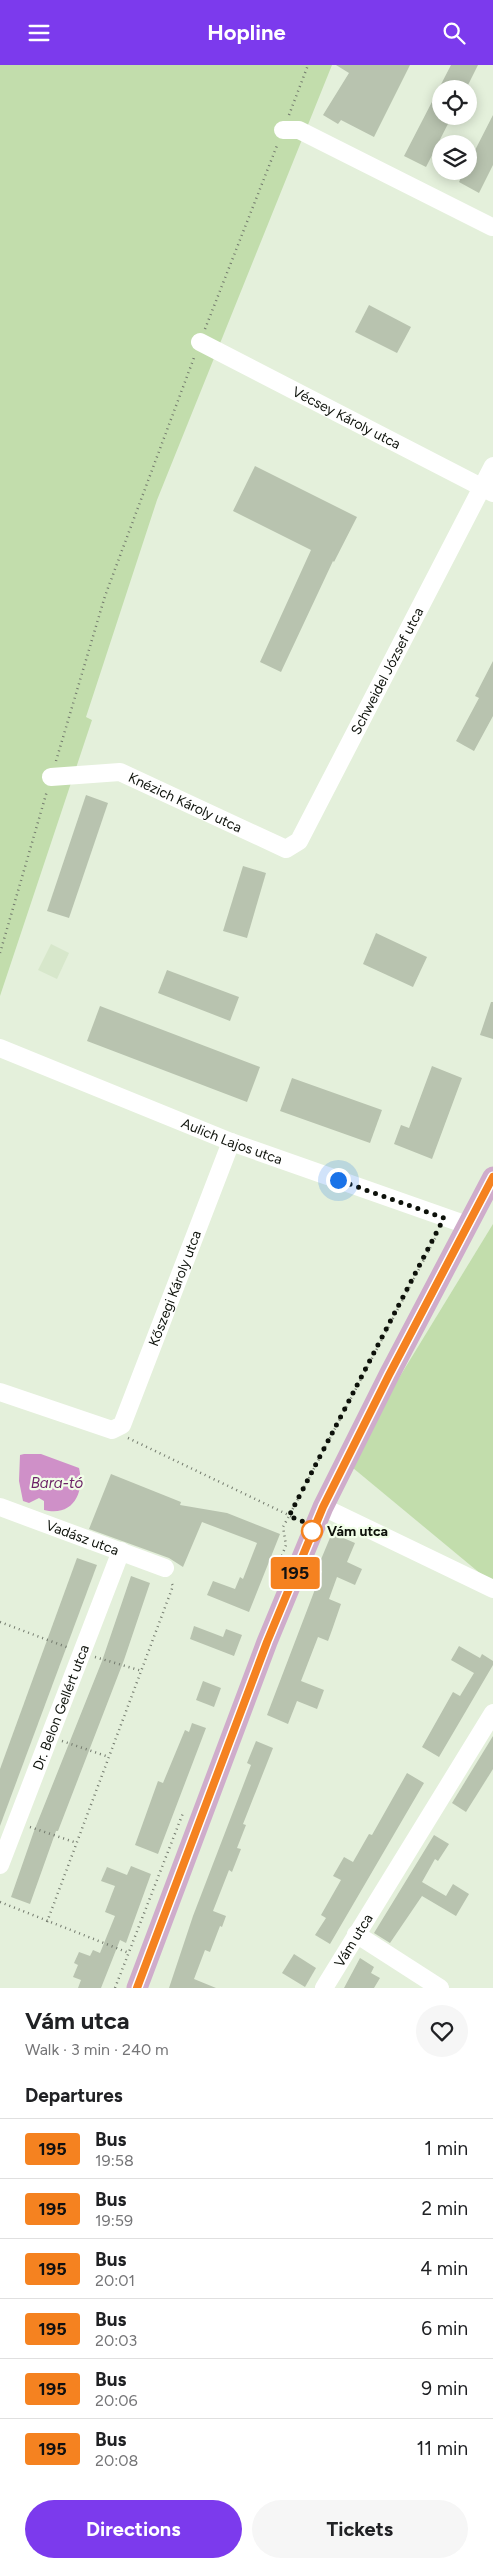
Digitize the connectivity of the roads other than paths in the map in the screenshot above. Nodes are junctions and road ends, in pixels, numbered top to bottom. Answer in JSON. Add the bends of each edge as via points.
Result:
{"nodes":[{"id":1,"x":283,"y":131,"type":"road end"},
{"id":2,"x":493,"y":226,"type":"edge"},
{"id":3,"x":200,"y":342,"type":"road end"},
{"id":4,"x":493,"y":466,"type":"edge"},
{"id":5,"x":489,"y":490,"type":"edge"},
{"id":6,"x":51,"y":777,"type":"road end"},
{"id":7,"x":286,"y":849,"type":"joint"},
{"id":8,"x":0,"y":1048,"type":"edge"},
{"id":9,"x":231,"y":1141,"type":"junction"},
{"id":10,"x":493,"y":1177,"type":"edge"},
{"id":11,"x":467,"y":1225,"type":"junction"},
{"id":12,"x":0,"y":1392,"type":"edge"},
{"id":13,"x":0,"y":1507,"type":"edge"},
{"id":14,"x":323,"y":1507,"type":"junction"},
{"id":15,"x":120,"y":1551,"type":"junction"},
{"id":16,"x":165,"y":1568,"type":"road end"},
{"id":17,"x":493,"y":1589,"type":"edge"},
{"id":18,"x":493,"y":1713,"type":"edge"},
{"id":19,"x":0,"y":1865,"type":"edge"},
{"id":20,"x":356,"y":1934,"type":"junction"},
{"id":21,"x":137,"y":1988,"type":"edge"},
{"id":22,"x":324,"y":1988,"type":"edge"},
{"id":23,"x":440,"y":1988,"type":"edge"}],
"edges":[{"from":1,"to":2,"type":"street","via":[[299,130]]},
{"from":3,"to":5,"type":"street","name":"Vécsey Károly utca"},
{"from":4,"to":5,"type":"street","name":"Schweidel József utca"},
{"from":5,"to":7,"type":"street","name":"Schweidel József utca","via":[[299,841]]},
{"from":6,"to":7,"type":"street","name":"Knézich Károly utca","via":[[120,772]]},
{"from":8,"to":9,"type":"street","name":"Aulich Lajos utca"},
{"from":9,"to":11,"type":"street","name":"Aulich Lajos utca"},
{"from":9,"to":12,"type":"street","name":"Kőszegi Károly utca","via":[[122,1425],[112,1430]]},
{"from":10,"to":11,"type":"main road"},
{"from":11,"to":14,"type":"main road"},
{"from":13,"to":15,"type":"street","name":"Vadász utca"},
{"from":14,"to":17,"type":"street"},
{"from":14,"to":21,"type":"main road","via":[[267,1642]]},
{"from":15,"to":16,"type":"street","name":"Vadász utca"},
{"from":15,"to":19,"type":"street","name":"Dr. Belon Gellért utca"},
{"from":18,"to":20,"type":"street","name":"Vám utca"},
{"from":20,"to":22,"type":"street","name":"Vám utca"},
{"from":20,"to":23,"type":"street"}]}
